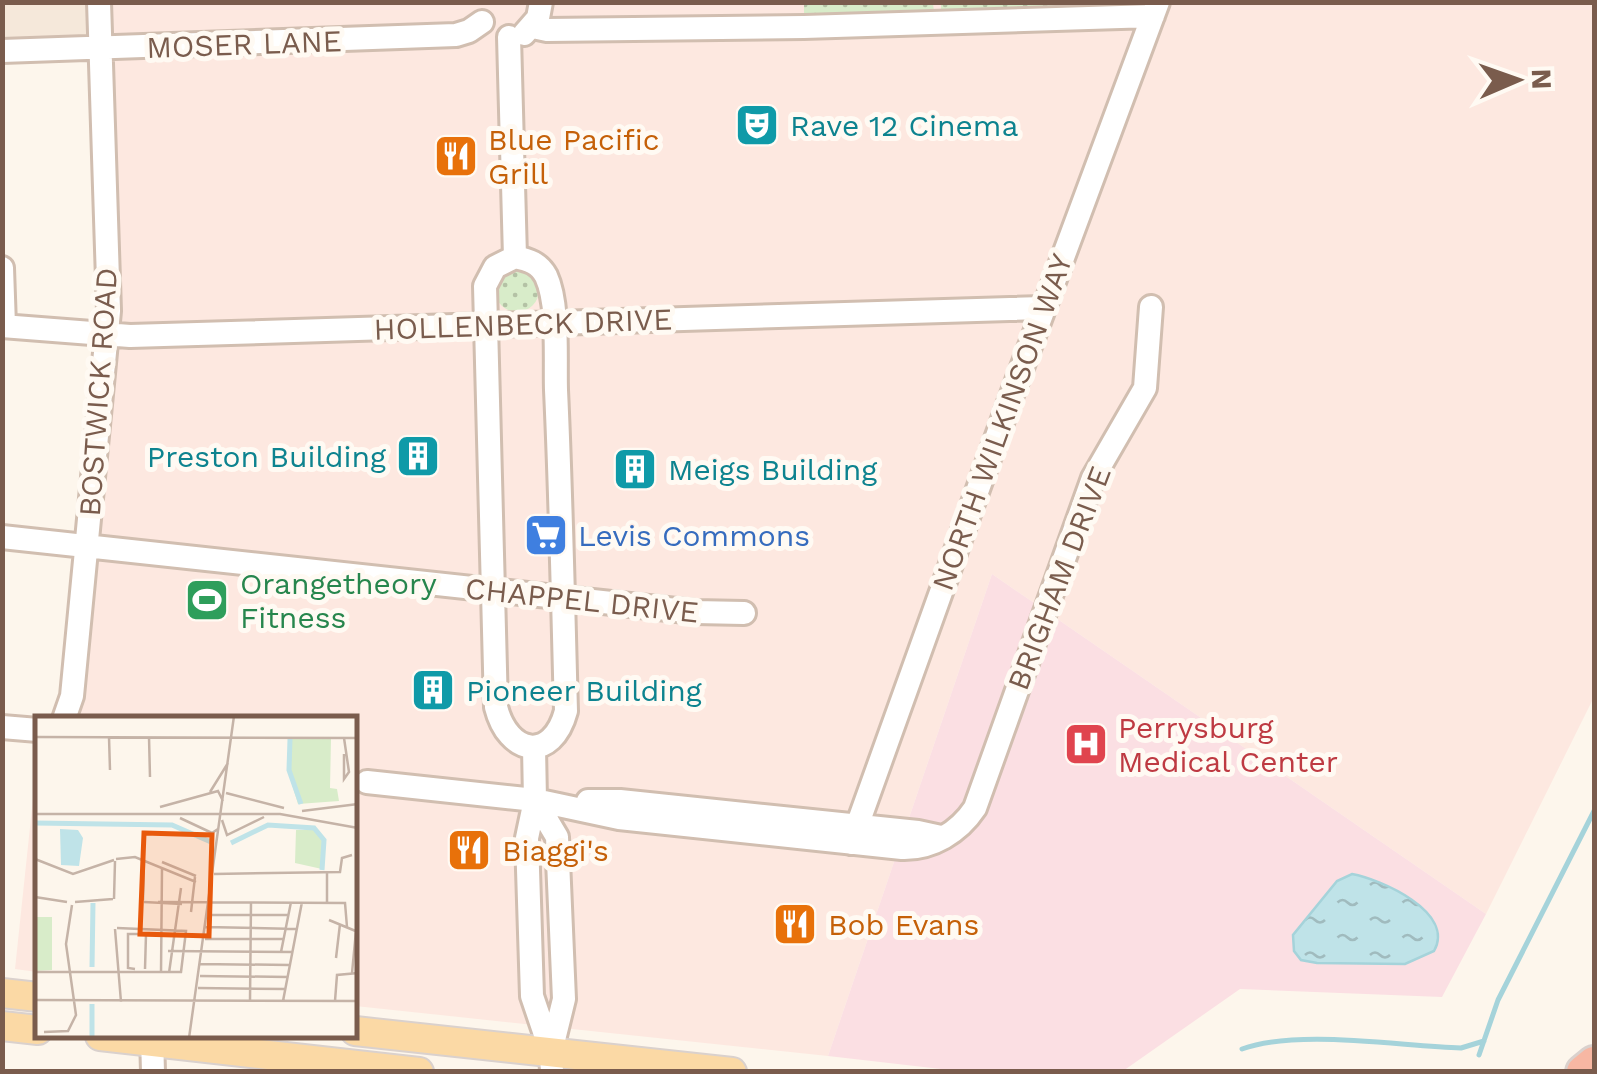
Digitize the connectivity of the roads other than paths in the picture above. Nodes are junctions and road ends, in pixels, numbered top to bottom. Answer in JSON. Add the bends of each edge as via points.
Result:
{"nodes":[{"id":1,"x":99,"y":2,"type":"edge"},
{"id":2,"x":541,"y":2,"type":"edge"},
{"id":3,"x":1155,"y":9,"type":"edge"},
{"id":4,"x":479,"y":12,"type":"edge"},
{"id":5,"x":533,"y":27,"type":"junction"},
{"id":6,"x":509,"y":37,"type":"junction"},
{"id":7,"x":100,"y":48,"type":"junction"},
{"id":8,"x":2,"y":51,"type":"edge"},
{"id":9,"x":515,"y":257,"type":"junction"},
{"id":10,"x":2,"y":268,"type":"edge"},
{"id":11,"x":1150,"y":307,"type":"dead end"},
{"id":12,"x":1043,"y":308,"type":"junction"},
{"id":13,"x":554,"y":323,"type":"junction"},
{"id":14,"x":486,"y":325,"type":"junction"},
{"id":15,"x":4,"y":326,"type":"edge"},
{"id":16,"x":107,"y":334,"type":"junction"},
{"id":17,"x":2,"y":538,"type":"edge"},
{"id":18,"x":87,"y":547,"type":"junction"},
{"id":19,"x":492,"y":590,"type":"junction"},
{"id":20,"x":563,"y":598,"type":"junction"},
{"id":21,"x":744,"y":613,"type":"dead end"},
{"id":22,"x":65,"y":716,"type":"edge"},
{"id":23,"x":2,"y":726,"type":"edge"},
{"id":24,"x":35,"y":730,"type":"edge"},
{"id":25,"x":534,"y":747,"type":"junction"},
{"id":26,"x":367,"y":782,"type":"dead end"},
{"id":27,"x":535,"y":800,"type":"junction"},
{"id":28,"x":854,"y":834,"type":"junction"},
{"id":29,"x":2,"y":993,"type":"edge"},
{"id":30,"x":35,"y":997,"type":"edge"},
{"id":31,"x":2,"y":1026,"type":"edge"},
{"id":32,"x":35,"y":1030,"type":"edge"},
{"id":33,"x":358,"y":1031,"type":"edge"},
{"id":34,"x":152,"y":1039,"type":"edge"},
{"id":35,"x":552,"y":1062,"type":"edge"},
{"id":36,"x":1594,"y":1063,"type":"edge"},
{"id":37,"x":341,"y":1067,"type":"edge"},
{"id":38,"x":152,"y":1072,"type":"edge"},
{"id":39,"x":419,"y":1072,"type":"edge"},
{"id":40,"x":732,"y":1072,"type":"edge"},
{"id":41,"x":1583,"y":1072,"type":"edge"}],
"edges":[{"from":1,"to":7,"type":"street","name":"BOSTWICK ROAD"},
{"from":2,"to":5,"type":"street"},
{"from":3,"to":5,"type":"street","via":[[804,27]]},
{"from":3,"to":12,"type":"street","name":"NORTH WILKINSON WAY"},
{"from":4,"to":6,"type":"street","via":[[495,34]]},
{"from":4,"to":7,"type":"street","name":"MOSER LANE","via":[[456,35]]},
{"from":5,"to":6,"type":"street"},
{"from":6,"to":9,"type":"street"},
{"from":7,"to":8,"type":"street","name":"MOSER LANE"},
{"from":7,"to":16,"type":"street","name":"BOSTWICK ROAD"},
{"from":9,"to":13,"type":"street","via":[[530,260],[548,280]]},
{"from":9,"to":14,"type":"street","via":[[488,276]]},
{"from":10,"to":15,"type":"street"},
{"from":11,"to":28,"type":"street","name":"BRIGHAM DRIVE","via":[[1145,388],[1093,478],[975,808],[956,830],[913,848]]},
{"from":12,"to":13,"type":"street","name":"HOLLENBECK DRIVE"},
{"from":12,"to":28,"type":"street","name":"NORTH WILKINSON WAY"},
{"from":13,"to":14,"type":"street","name":"HOLLENBECK DRIVE"},
{"from":13,"to":20,"type":"street"},
{"from":14,"to":16,"type":"street","name":"HOLLENBECK DRIVE"},
{"from":14,"to":19,"type":"street"},
{"from":15,"to":16,"type":"street","name":"HOLLENBECK DRIVE"},
{"from":16,"to":18,"type":"street","name":"BOSTWICK ROAD"},
{"from":17,"to":18,"type":"street","name":"CHAPPEL DRIVE"},
{"from":18,"to":19,"type":"street","name":"CHAPPEL DRIVE"},
{"from":18,"to":22,"type":"street","name":"BOSTWICK ROAD"},
{"from":19,"to":20,"type":"street","name":"CHAPPEL DRIVE"},
{"from":19,"to":25,"type":"street","via":[[499,720],[512,741]]},
{"from":20,"to":21,"type":"street","name":"CHAPPEL DRIVE"},
{"from":20,"to":25,"type":"street","via":[[566,712],[555,737]]},
{"from":23,"to":24,"type":"street"},
{"from":25,"to":27,"type":"street"},
{"from":26,"to":27,"type":"street","name":"BRIGHAM DRIVE"},
{"from":27,"to":28,"type":"street","name":"BRIGHAM DRIVE","via":[[620,818]]},
{"from":27,"to":35,"type":"street","via":[[558,837],[564,999]]},
{"from":29,"to":30,"type":"main road"},
{"from":31,"to":32,"type":"main road"},
{"from":33,"to":35,"type":"main road"},
{"from":34,"to":37,"type":"main road"},
{"from":34,"to":38,"type":"street"},
{"from":35,"to":40,"type":"main road"},
{"from":36,"to":41,"type":"highway"},
{"from":37,"to":39,"type":"main road"}]}
